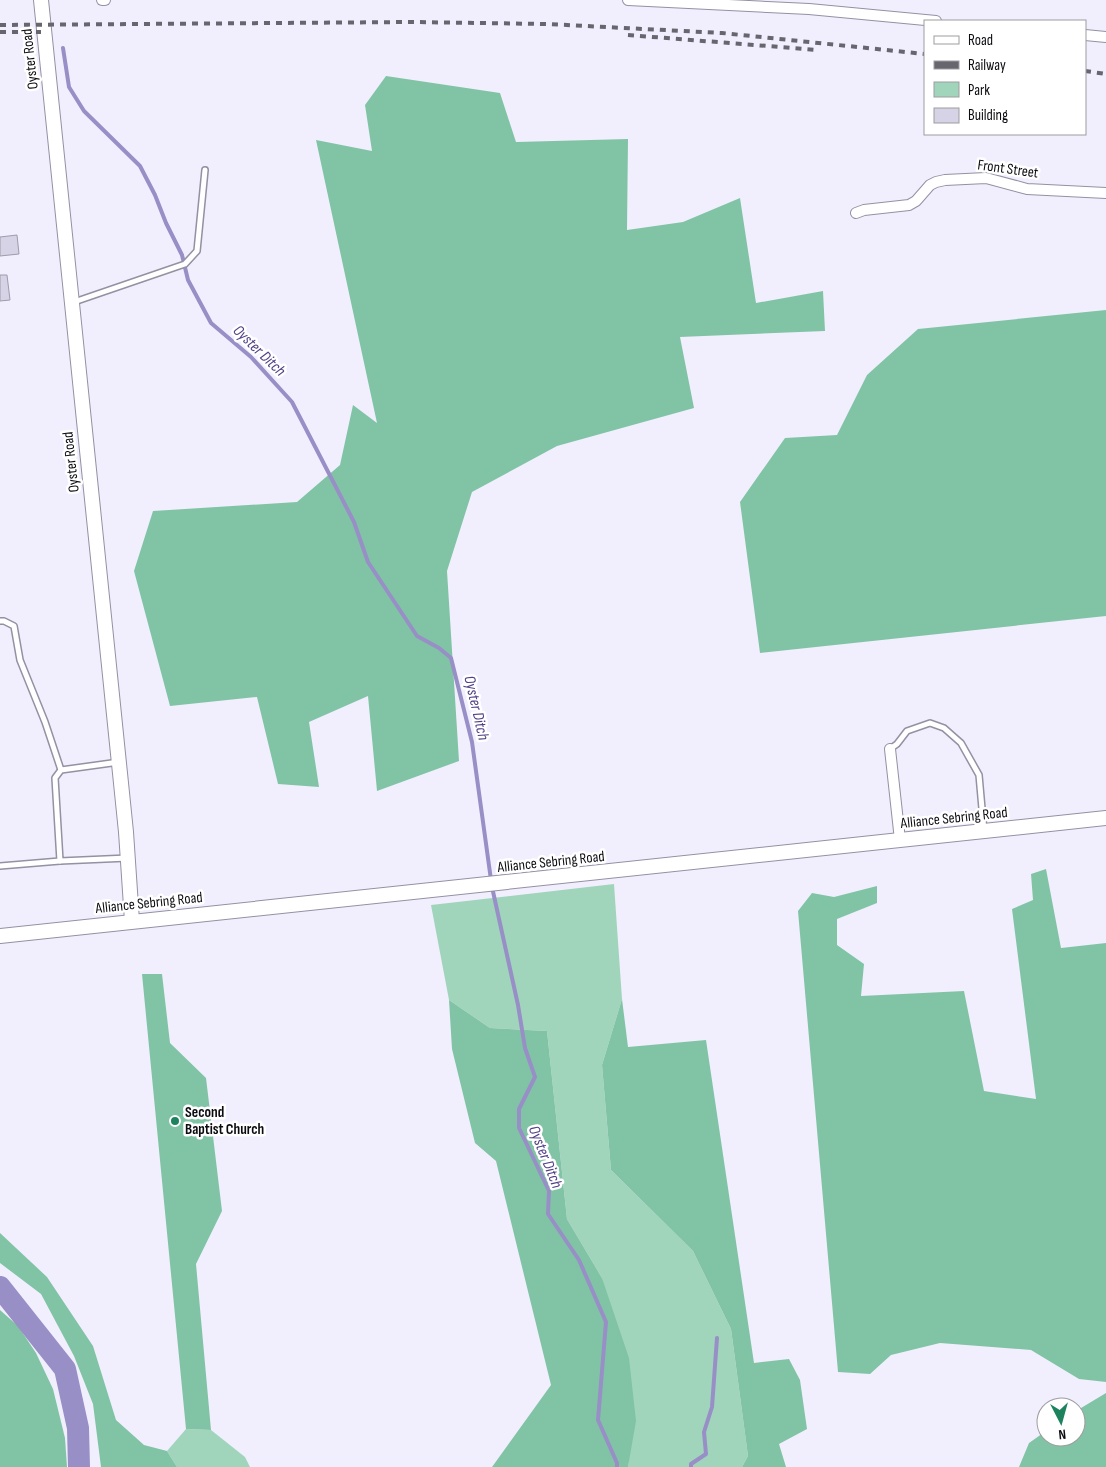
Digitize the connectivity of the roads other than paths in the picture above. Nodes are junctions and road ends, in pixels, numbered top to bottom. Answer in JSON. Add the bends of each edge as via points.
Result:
{"nodes":[{"id":1,"x":41,"y":0,"type":"edge"},
{"id":2,"x":628,"y":0,"type":"edge"},
{"id":3,"x":808,"y":4,"type":"edge"},
{"id":4,"x":928,"y":20,"type":"edge"},
{"id":5,"x":1086,"y":35,"type":"edge"},
{"id":6,"x":1106,"y":37,"type":"edge"},
{"id":7,"x":205,"y":170,"type":"dead end"},
{"id":8,"x":1106,"y":193,"type":"edge"},
{"id":9,"x":856,"y":213,"type":"dead end"},
{"id":10,"x":71,"y":303,"type":"junction"},
{"id":11,"x":0,"y":621,"type":"edge"},
{"id":12,"x":890,"y":750,"type":"joint"},
{"id":13,"x":119,"y":762,"type":"junction"},
{"id":14,"x":61,"y":770,"type":"junction"},
{"id":15,"x":1106,"y":818,"type":"edge"},
{"id":16,"x":984,"y":832,"type":"junction"},
{"id":17,"x":900,"y":840,"type":"junction"},
{"id":18,"x":128,"y":858,"type":"junction"},
{"id":19,"x":60,"y":860,"type":"junction"},
{"id":20,"x":0,"y":866,"type":"edge"},
{"id":21,"x":132,"y":921,"type":"junction"},
{"id":22,"x":0,"y":936,"type":"edge"}],
"edges":[{"from":1,"to":10,"type":"street","name":"Oyster Road"},
{"from":2,"to":3,"type":"street"},
{"from":3,"to":4,"type":"street"},
{"from":5,"to":6,"type":"street"},
{"from":7,"to":10,"type":"lane","via":[[197,252],[186,264]]},
{"from":8,"to":9,"type":"street","name":"Front Street","via":[[1027,189],[986,178],[944,180],[936,182],[909,205]]},
{"from":10,"to":13,"type":"street","name":"Oyster Road"},
{"from":11,"to":14,"type":"lane","via":[[14,626],[20,660]]},
{"from":12,"to":16,"type":"lane","via":[[907,731],[930,723],[944,728],[961,743],[979,776]]},
{"from":12,"to":17,"type":"street"},
{"from":13,"to":14,"type":"lane"},
{"from":13,"to":18,"type":"street","name":"Oyster Road"},
{"from":14,"to":19,"type":"lane","via":[[55,778]]},
{"from":15,"to":16,"type":"street","name":"Alliance Sebring Road"},
{"from":16,"to":17,"type":"street","name":"Alliance Sebring Road"},
{"from":17,"to":21,"type":"street","name":"Alliance Sebring Road"},
{"from":18,"to":19,"type":"lane"},
{"from":18,"to":21,"type":"street","name":"Oyster Road"},
{"from":19,"to":20,"type":"lane"},
{"from":21,"to":22,"type":"street","name":"Alliance Sebring Road"}]}
